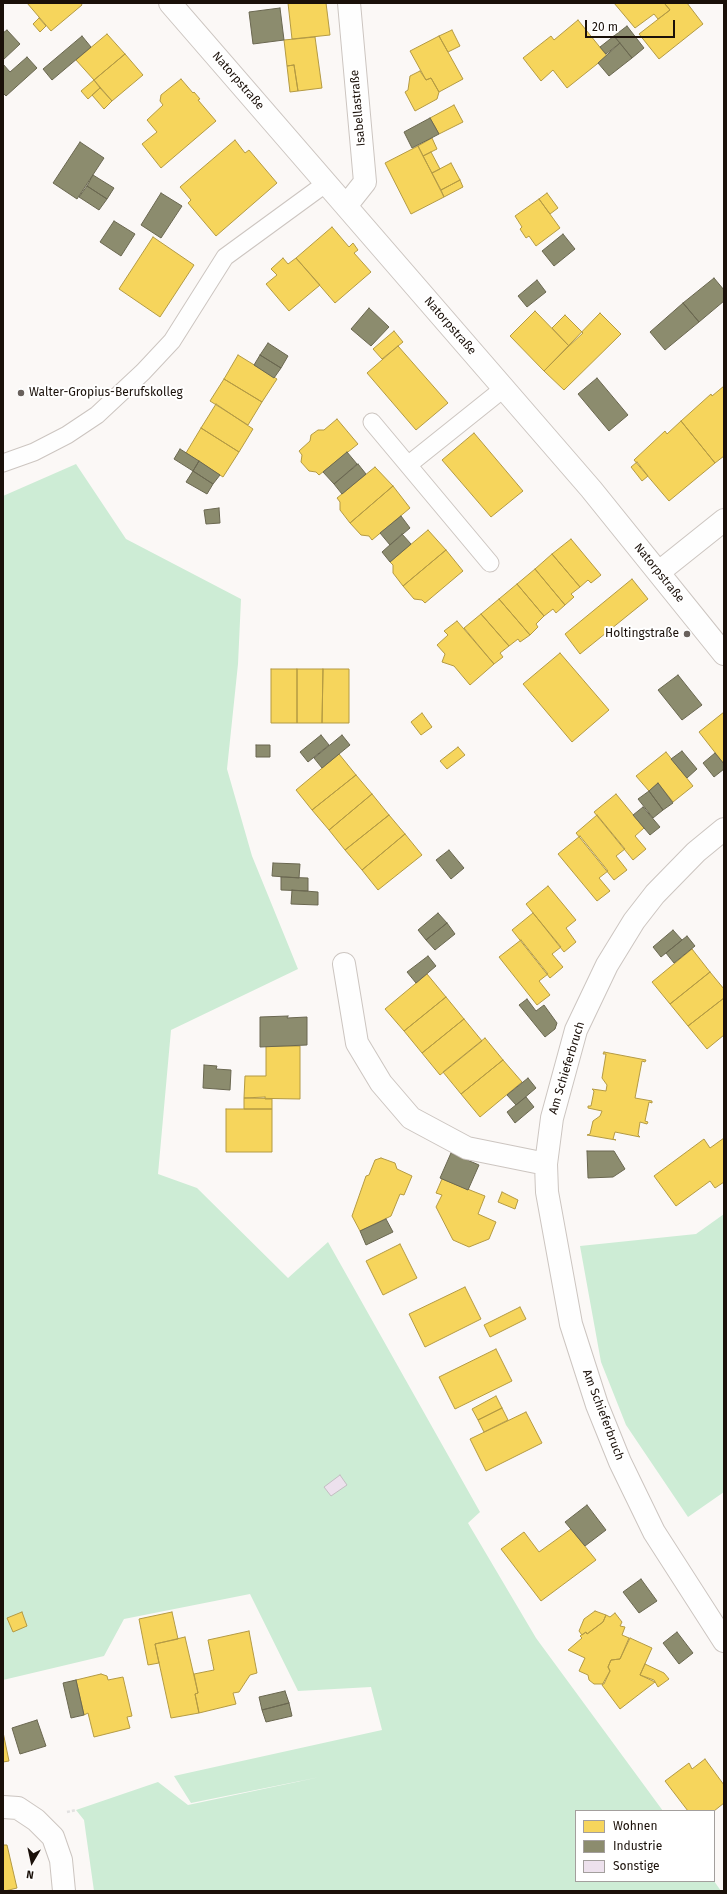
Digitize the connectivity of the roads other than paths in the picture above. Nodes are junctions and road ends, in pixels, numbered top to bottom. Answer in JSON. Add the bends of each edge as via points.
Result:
{"nodes":[{"id":1,"x":170,"y":3,"type":"edge"},
{"id":2,"x":349,"y":3,"type":"edge"},
{"id":3,"x":325,"y":184,"type":"junction"},
{"id":4,"x":346,"y":206,"type":"junction"},
{"id":5,"x":503,"y":389,"type":"junction"},
{"id":6,"x":372,"y":422,"type":"dead end"},
{"id":7,"x":3,"y":464,"type":"edge"},
{"id":8,"x":408,"y":465,"type":"junction"},
{"id":9,"x":724,"y":520,"type":"edge"},
{"id":10,"x":490,"y":562,"type":"dead end"},
{"id":11,"x":659,"y":572,"type":"junction"},
{"id":12,"x":724,"y":654,"type":"edge"},
{"id":13,"x":724,"y":829,"type":"edge"},
{"id":14,"x":344,"y":964,"type":"dead end"},
{"id":15,"x":546,"y":1164,"type":"junction"},
{"id":16,"x":724,"y":1641,"type":"edge"},
{"id":17,"x":3,"y":1807,"type":"edge"},
{"id":18,"x":64,"y":1891,"type":"edge"}],
"edges":[{"from":1,"to":3,"type":"street","name":"Natorpstraße"},
{"from":2,"to":4,"type":"street","name":"Isabellastraße","via":[[365,182]]},
{"from":3,"to":4,"type":"street","name":"Natorpstraße"},
{"from":3,"to":7,"type":"lane","via":[[226,257],[172,341],[98,415],[67,435]]},
{"from":4,"to":5,"type":"street","name":"Natorpstraße"},
{"from":5,"to":8,"type":"lane"},
{"from":5,"to":11,"type":"street","name":"Natorpstraße"},
{"from":6,"to":8,"type":"lane"},
{"from":8,"to":10,"type":"lane"},
{"from":9,"to":11,"type":"street"},
{"from":11,"to":12,"type":"street","name":"Natorpstraße"},
{"from":13,"to":15,"type":"street","name":"Am Schieferbruch","via":[[696,852],[655,894],[633,922],[606,965],[576,1030],[552,1118]]},
{"from":14,"to":15,"type":"street","via":[[357,1043],[381,1083],[411,1118],[467,1148]]},
{"from":15,"to":16,"type":"street","name":"Am Schieferbruch","via":[[547,1192],[571,1324],[594,1397],[620,1462],[654,1532]]},
{"from":17,"to":18,"type":"street","via":[[18,1808],[36,1820],[53,1837],[61,1860]]}]}
